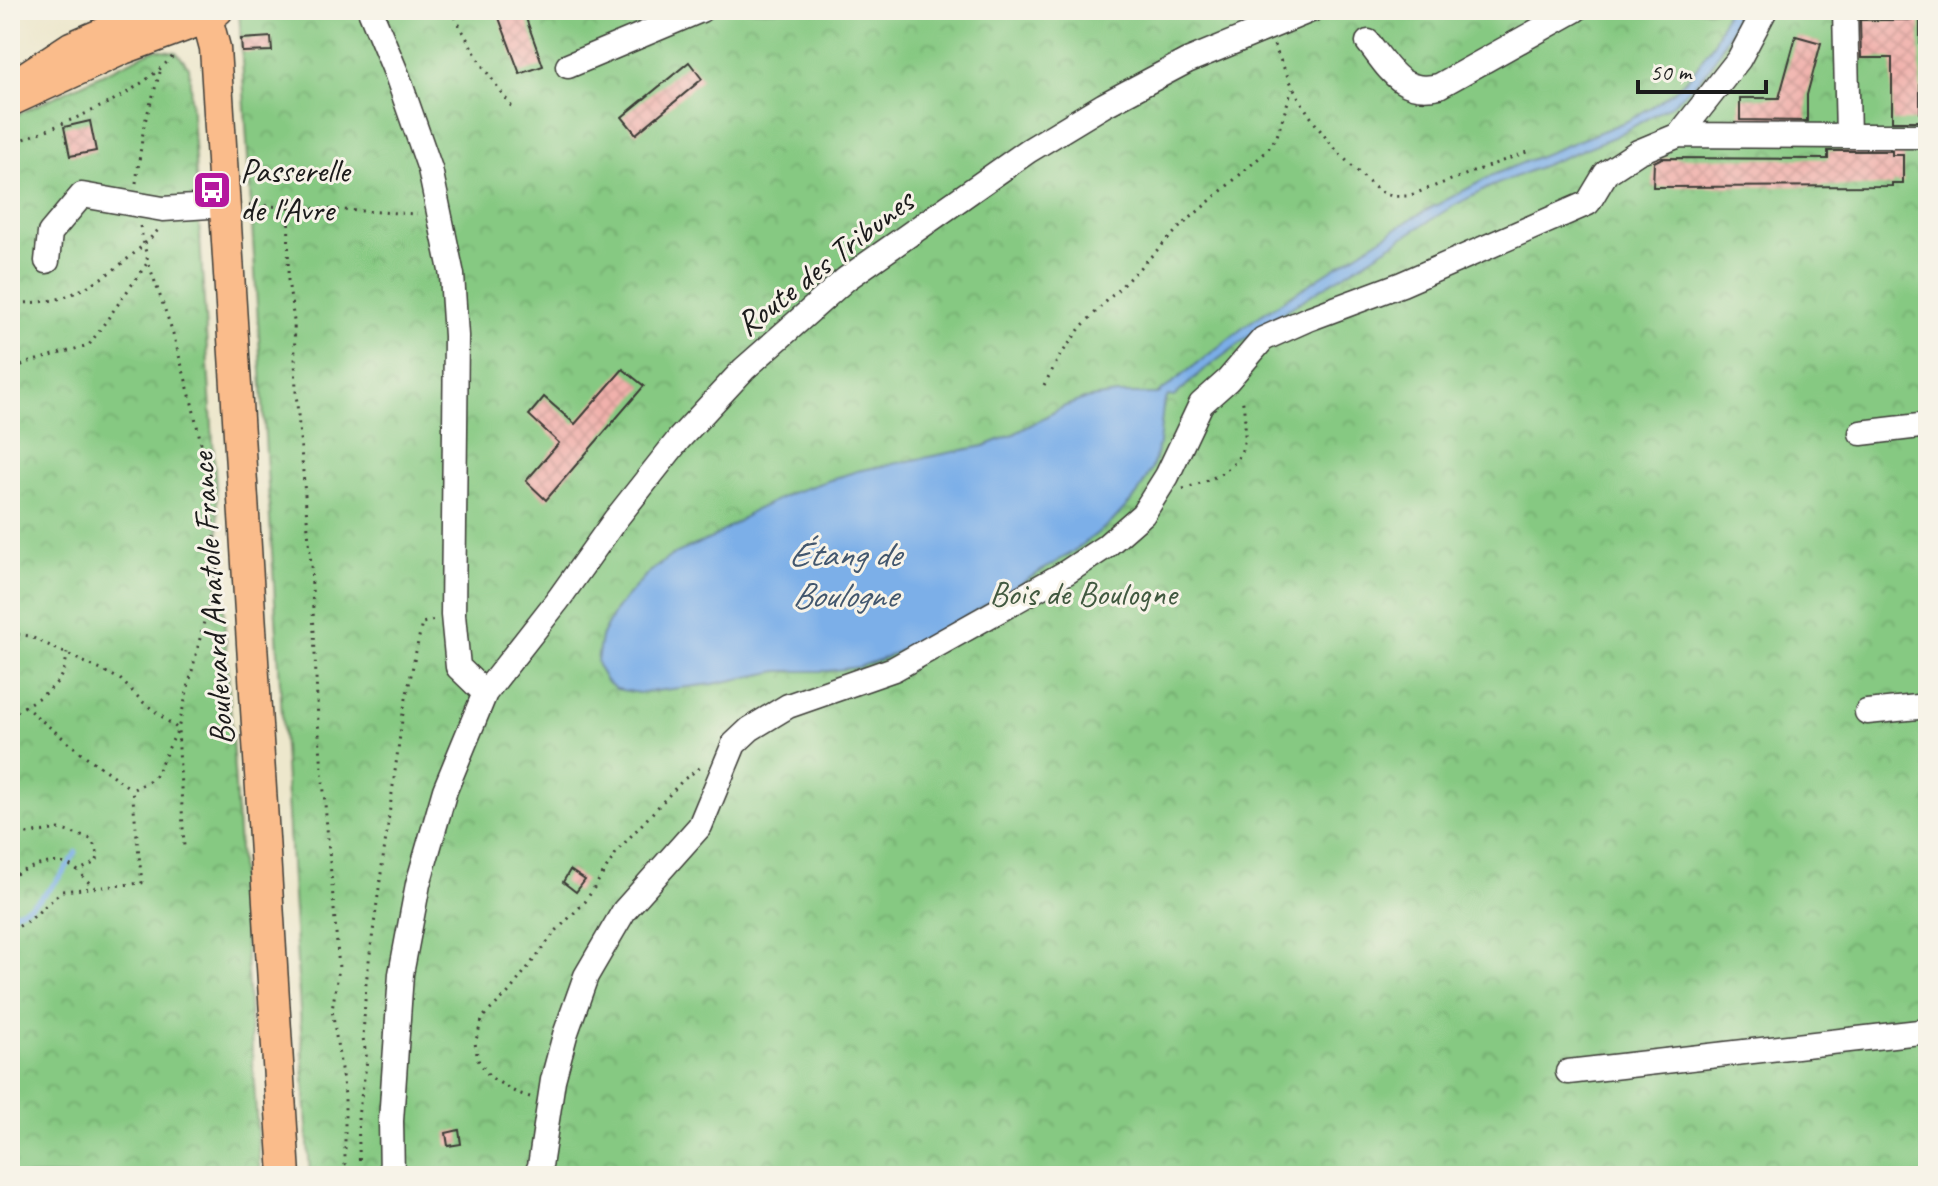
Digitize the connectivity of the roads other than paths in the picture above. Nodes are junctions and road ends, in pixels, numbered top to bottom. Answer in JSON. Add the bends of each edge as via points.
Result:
{"nodes":[{"id":1,"x":157,"y":10,"type":"edge"},
{"id":2,"x":370,"y":10,"type":"edge"},
{"id":3,"x":699,"y":10,"type":"edge"},
{"id":4,"x":1311,"y":10,"type":"edge"},
{"id":5,"x":1575,"y":10,"type":"edge"},
{"id":6,"x":1765,"y":10,"type":"edge"},
{"id":7,"x":1845,"y":10,"type":"edge"},
{"id":8,"x":202,"y":13,"type":"edge"},
{"id":9,"x":1368,"y":42,"type":"dead end"},
{"id":10,"x":568,"y":66,"type":"dead end"},
{"id":11,"x":10,"y":87,"type":"edge"},
{"id":12,"x":10,"y":101,"type":"edge"},
{"id":13,"x":1679,"y":135,"type":"junction"},
{"id":14,"x":1848,"y":136,"type":"junction"},
{"id":15,"x":1928,"y":136,"type":"edge"},
{"id":16,"x":225,"y":205,"type":"junction"},
{"id":17,"x":47,"y":261,"type":"dead end"},
{"id":18,"x":1928,"y":425,"type":"edge"},
{"id":19,"x":1861,"y":433,"type":"dead end"},
{"id":20,"x":485,"y":693,"type":"junction"},
{"id":21,"x":1928,"y":706,"type":"edge"},
{"id":22,"x":1867,"y":712,"type":"dead end"},
{"id":23,"x":1928,"y":1031,"type":"edge"},
{"id":24,"x":1568,"y":1072,"type":"dead end"},
{"id":25,"x":285,"y":1176,"type":"edge"},
{"id":26,"x":392,"y":1176,"type":"edge"},
{"id":27,"x":536,"y":1176,"type":"edge"}],
"edges":[{"from":1,"to":11,"type":"main road","via":[[71,47]]},
{"from":2,"to":20,"type":"lane","via":[[430,169],[452,275],[453,615],[458,667]]},
{"from":3,"to":10,"type":"lane"},
{"from":4,"to":20,"type":"lane","name":"Route des Tribunes","via":[[1187,61],[1053,136],[846,279],[744,369],[679,439]]},
{"from":5,"to":9,"type":"lane","via":[[1426,89],[1405,84]]},
{"from":6,"to":13,"type":"lane","via":[[1739,59]]},
{"from":7,"to":14,"type":"lane"},
{"from":8,"to":12,"type":"main road"},
{"from":8,"to":16,"type":"main road","name":"Boulevard Anatole France","via":[[215,48]]},
{"from":13,"to":14,"type":"lane"},
{"from":13,"to":27,"type":"lane","via":[[1606,173],[1588,203],[1263,339],[1201,404],[1143,514],[1105,547],[894,669],[788,706],[750,729],[734,744],[700,826],[624,911],[594,960],[565,1035]]},
{"from":14,"to":15,"type":"lane"},
{"from":16,"to":17,"type":"lane","via":[[163,209],[82,195],[50,233]]},
{"from":16,"to":25,"type":"main road","name":"Boulevard Anatole France"},
{"from":18,"to":19,"type":"lane"},
{"from":20,"to":26,"type":"lane","name":"Route des Tribunes","via":[[445,790],[403,959]]},
{"from":21,"to":22,"type":"lane"},
{"from":23,"to":24,"type":"lane"}]}
